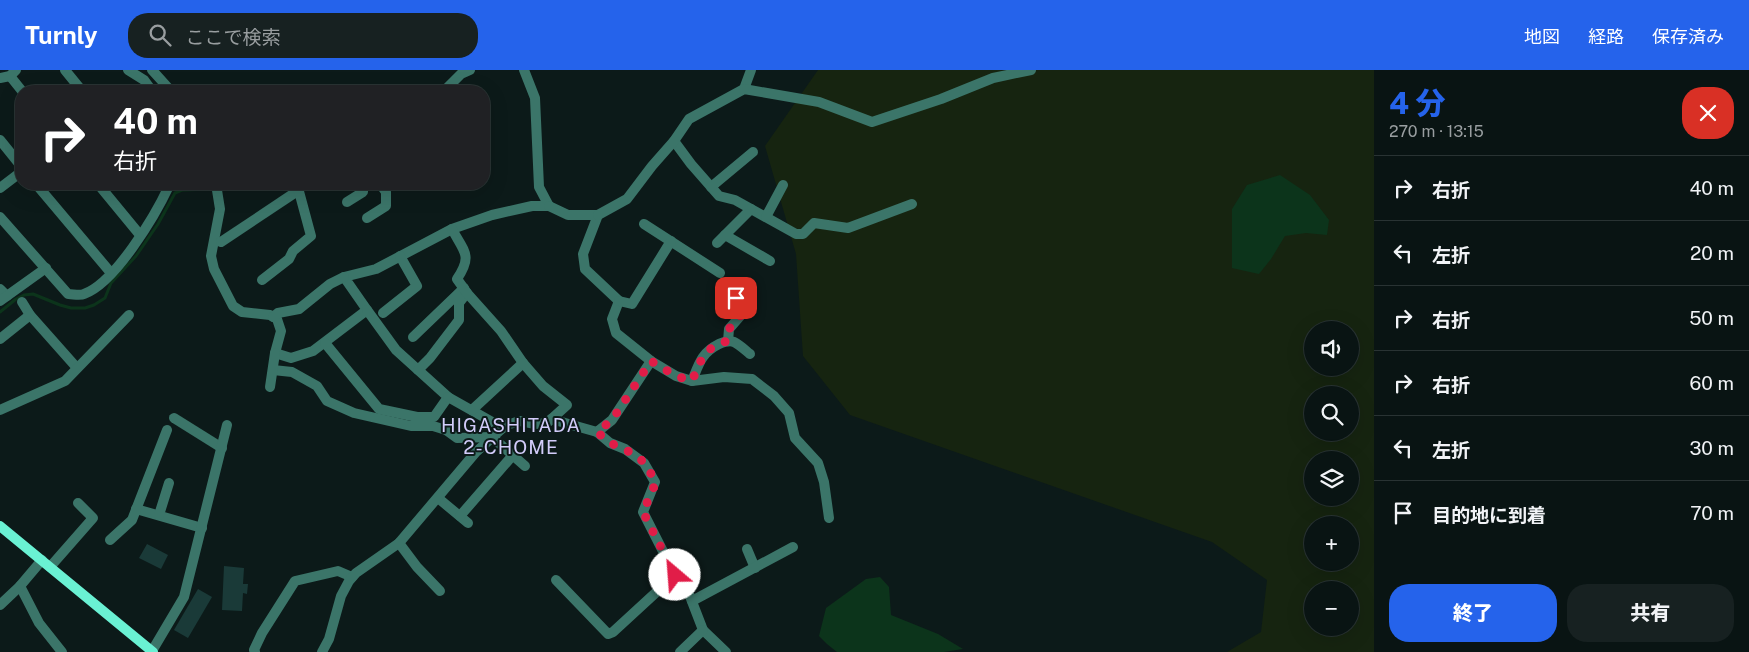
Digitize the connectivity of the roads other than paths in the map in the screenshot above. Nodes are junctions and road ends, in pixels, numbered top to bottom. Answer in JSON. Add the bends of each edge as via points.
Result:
{"nodes":[{"id":1,"x":65,"y":70,"type":"edge"},
{"id":2,"x":128,"y":70,"type":"edge"},
{"id":3,"x":152,"y":70,"type":"edge"},
{"id":4,"x":470,"y":70,"type":"edge"},
{"id":5,"x":524,"y":70,"type":"edge"},
{"id":6,"x":751,"y":70,"type":"edge"},
{"id":7,"x":1031,"y":70,"type":"edge"},
{"id":8,"x":8,"y":75,"type":"edge"},
{"id":9,"x":17,"y":85,"type":"edge"},
{"id":10,"x":77,"y":85,"type":"edge"},
{"id":11,"x":149,"y":85,"type":"edge"},
{"id":12,"x":165,"y":85,"type":"edge"},
{"id":13,"x":450,"y":85,"type":"edge"},
{"id":14,"x":744,"y":89,"type":"junction"},
{"id":15,"x":0,"y":140,"type":"edge"},
{"id":16,"x":674,"y":141,"type":"junction"},
{"id":17,"x":753,"y":152,"type":"dead end"},
{"id":18,"x":15,"y":159,"type":"edge"},
{"id":19,"x":15,"y":177,"type":"edge"},
{"id":20,"x":783,"y":185,"type":"dead end"},
{"id":21,"x":711,"y":187,"type":"junction"},
{"id":22,"x":0,"y":188,"type":"edge"},
{"id":23,"x":41,"y":190,"type":"edge"},
{"id":24,"x":103,"y":190,"type":"edge"},
{"id":25,"x":217,"y":190,"type":"edge"},
{"id":26,"x":294,"y":190,"type":"edge"},
{"id":27,"x":299,"y":190,"type":"edge"},
{"id":28,"x":363,"y":190,"type":"edge"},
{"id":29,"x":384,"y":190,"type":"edge"},
{"id":30,"x":166,"y":192,"type":"edge"},
{"id":31,"x":347,"y":202,"type":"dead end"},
{"id":32,"x":912,"y":204,"type":"dead end"},
{"id":33,"x":549,"y":206,"type":"junction"},
{"id":34,"x":751,"y":209,"type":"junction"},
{"id":35,"x":598,"y":215,"type":"junction"},
{"id":36,"x":0,"y":217,"type":"edge"},
{"id":37,"x":766,"y":217,"type":"junction"},
{"id":38,"x":367,"y":218,"type":"dead end"},
{"id":39,"x":644,"y":224,"type":"dead end"},
{"id":40,"x":452,"y":229,"type":"junction"},
{"id":41,"x":140,"y":235,"type":"junction"},
{"id":42,"x":725,"y":235,"type":"junction"},
{"id":43,"x":671,"y":241,"type":"junction"},
{"id":44,"x":221,"y":242,"type":"dead end"},
{"id":45,"x":717,"y":243,"type":"dead end"},
{"id":46,"x":400,"y":256,"type":"junction"},
{"id":47,"x":770,"y":261,"type":"dead end"},
{"id":48,"x":46,"y":268,"type":"junction"},
{"id":49,"x":111,"y":273,"type":"junction"},
{"id":50,"x":720,"y":273,"type":"dead end"},
{"id":51,"x":344,"y":277,"type":"junction"},
{"id":52,"x":262,"y":280,"type":"dead end"},
{"id":53,"x":465,"y":290,"type":"junction"},
{"id":54,"x":2,"y":296,"type":"edge"},
{"id":55,"x":736,"y":298,"type":"dead end"},
{"id":56,"x":619,"y":301,"type":"junction"},
{"id":57,"x":22,"y":302,"type":"dead end"},
{"id":58,"x":367,"y":310,"type":"junction"},
{"id":59,"x":383,"y":313,"type":"dead end"},
{"id":60,"x":30,"y":315,"type":"junction"},
{"id":61,"x":129,"y":315,"type":"dead end"},
{"id":62,"x":273,"y":316,"type":"junction"},
{"id":63,"x":413,"y":337,"type":"dead end"},
{"id":64,"x":0,"y":338,"type":"edge"},
{"id":65,"x":728,"y":341,"type":"junction"},
{"id":66,"x":325,"y":343,"type":"junction"},
{"id":67,"x":274,"y":353,"type":"junction"},
{"id":68,"x":750,"y":354,"type":"dead end"},
{"id":69,"x":651,"y":361,"type":"junction"},
{"id":70,"x":523,"y":363,"type":"junction"},
{"id":71,"x":77,"y":368,"type":"junction"},
{"id":72,"x":273,"y":370,"type":"junction"},
{"id":73,"x":418,"y":370,"type":"junction"},
{"id":74,"x":692,"y":381,"type":"junction"},
{"id":75,"x":270,"y":387,"type":"dead end"},
{"id":76,"x":448,"y":397,"type":"junction"},
{"id":77,"x":0,"y":410,"type":"edge"},
{"id":78,"x":472,"y":410,"type":"junction"},
{"id":79,"x":174,"y":418,"type":"dead end"},
{"id":80,"x":551,"y":419,"type":"junction"},
{"id":81,"x":227,"y":426,"type":"dead end"},
{"id":82,"x":503,"y":428,"type":"junction"},
{"id":83,"x":166,"y":430,"type":"dead end"},
{"id":84,"x":597,"y":432,"type":"junction"},
{"id":85,"x":492,"y":437,"type":"junction"},
{"id":86,"x":222,"y":448,"type":"junction"},
{"id":87,"x":512,"y":455,"type":"junction"},
{"id":88,"x":525,"y":466,"type":"dead end"},
{"id":89,"x":169,"y":483,"type":"dead end"},
{"id":90,"x":438,"y":498,"type":"junction"},
{"id":91,"x":78,"y":503,"type":"dead end"},
{"id":92,"x":136,"y":509,"type":"junction"},
{"id":93,"x":159,"y":515,"type":"junction"},
{"id":94,"x":829,"y":518,"type":"dead end"},
{"id":95,"x":0,"y":526,"type":"edge"},
{"id":96,"x":202,"y":528,"type":"junction"},
{"id":97,"x":110,"y":540,"type":"dead end"},
{"id":98,"x":399,"y":543,"type":"junction"},
{"id":99,"x":793,"y":547,"type":"dead end"},
{"id":100,"x":747,"y":549,"type":"dead end"},
{"id":101,"x":46,"y":564,"type":"junction"},
{"id":102,"x":754,"y":568,"type":"junction"},
{"id":103,"x":675,"y":575,"type":"junction"},
{"id":104,"x":352,"y":577,"type":"junction"},
{"id":105,"x":556,"y":580,"type":"dead end"},
{"id":106,"x":20,"y":586,"type":"junction"},
{"id":107,"x":440,"y":591,"type":"dead end"},
{"id":108,"x":692,"y":601,"type":"junction"},
{"id":109,"x":0,"y":605,"type":"edge"},
{"id":110,"x":703,"y":630,"type":"junction"},
{"id":111,"x":721,"y":651,"type":"edge"},
{"id":112,"x":62,"y":652,"type":"edge"},
{"id":113,"x":153,"y":652,"type":"edge"},
{"id":114,"x":255,"y":652,"type":"edge"},
{"id":115,"x":322,"y":652,"type":"edge"},
{"id":116,"x":680,"y":652,"type":"edge"}],
"edges":[{"from":1,"to":10,"type":"street"},
{"from":2,"to":11,"type":"street"},
{"from":3,"to":12,"type":"street"},
{"from":4,"to":13,"type":"street"},
{"from":5,"to":33,"type":"street","via":[[535,98],[539,187]]},
{"from":6,"to":14,"type":"street"},
{"from":7,"to":14,"type":"street","via":[[992,78],[872,122],[819,102]]},
{"from":8,"to":9,"type":"street"},
{"from":14,"to":16,"type":"street","via":[[689,120]]},
{"from":15,"to":18,"type":"street"},
{"from":16,"to":21,"type":"street"},
{"from":16,"to":35,"type":"street","via":[[627,199]]},
{"from":17,"to":21,"type":"street"},
{"from":19,"to":22,"type":"street"},
{"from":20,"to":37,"type":"street"},
{"from":21,"to":34,"type":"street","via":[[719,196]]},
{"from":23,"to":49,"type":"street"},
{"from":24,"to":41,"type":"street"},
{"from":25,"to":62,"type":"street","via":[[220,209],[211,256],[214,269],[233,306],[242,312]]},
{"from":26,"to":44,"type":"street"},
{"from":27,"to":52,"type":"street","via":[[312,236],[293,251],[289,260]]},
{"from":28,"to":31,"type":"street"},
{"from":29,"to":38,"type":"street","via":[[386,206]]},
{"from":30,"to":41,"type":"street"},
{"from":32,"to":37,"type":"street","via":[[848,228],[814,223],[803,234],[796,234]]},
{"from":33,"to":35,"type":"street","via":[[568,215]]},
{"from":33,"to":40,"type":"street","via":[[532,206],[492,215]]},
{"from":34,"to":37,"type":"street"},
{"from":34,"to":42,"type":"street"},
{"from":35,"to":56,"type":"street","via":[[583,254],[585,269]]},
{"from":36,"to":48,"type":"street"},
{"from":39,"to":43,"type":"street"},
{"from":40,"to":46,"type":"street"},
{"from":40,"to":53,"type":"street","via":[[466,256],[466,266],[457,279]]},
{"from":41,"to":49,"type":"street"},
{"from":42,"to":45,"type":"street"},
{"from":42,"to":47,"type":"street"},
{"from":43,"to":50,"type":"street"},
{"from":43,"to":56,"type":"street","via":[[632,304]]},
{"from":46,"to":51,"type":"street","via":[[376,269]]},
{"from":46,"to":59,"type":"street","via":[[417,286]]},
{"from":48,"to":49,"type":"street","via":[[68,294],[83,295]]},
{"from":48,"to":54,"type":"street"},
{"from":51,"to":58,"type":"street"},
{"from":51,"to":62,"type":"street","via":[[299,309]]},
{"from":53,"to":63,"type":"street"},
{"from":53,"to":70,"type":"street","via":[[501,331]]},
{"from":53,"to":73,"type":"street","via":[[459,303],[459,320]]},
{"from":55,"to":65,"type":"street","via":[[742,314],[729,329]]},
{"from":56,"to":69,"type":"street","via":[[612,319],[616,334]]},
{"from":57,"to":60,"type":"street"},
{"from":58,"to":66,"type":"street"},
{"from":58,"to":73,"type":"street","via":[[396,350]]},
{"from":60,"to":64,"type":"street"},
{"from":60,"to":71,"type":"street"},
{"from":61,"to":71,"type":"street"},
{"from":62,"to":67,"type":"street","via":[[282,331]]},
{"from":65,"to":68,"type":"street"},
{"from":65,"to":74,"type":"street","via":[[706,352]]},
{"from":66,"to":67,"type":"street","via":[[313,351],[290,358]]},
{"from":66,"to":76,"type":"street","via":[[379,409],[434,417]]},
{"from":67,"to":72,"type":"street"},
{"from":69,"to":74,"type":"street","via":[[676,376]]},
{"from":69,"to":84,"type":"street","via":[[612,420]]},
{"from":70,"to":78,"type":"street"},
{"from":70,"to":80,"type":"street","via":[[543,386],[567,405]]},
{"from":71,"to":77,"type":"street","via":[[65,381]]},
{"from":72,"to":75,"type":"street"},
{"from":72,"to":85,"type":"street","via":[[292,372],[317,386],[327,401],[354,413],[411,426],[433,426],[457,438]]},
{"from":73,"to":76,"type":"street"},
{"from":74,"to":94,"type":"street","via":[[724,377],[752,379],[774,396],[789,413],[795,438],[818,463]]},
{"from":76,"to":78,"type":"street"},
{"from":78,"to":82,"type":"street"},
{"from":79,"to":86,"type":"street"},
{"from":80,"to":82,"type":"street","via":[[535,424],[520,421]]},
{"from":80,"to":84,"type":"street"},
{"from":81,"to":86,"type":"street"},
{"from":82,"to":85,"type":"street"},
{"from":83,"to":92,"type":"street"},
{"from":84,"to":103,"type":"street","via":[[644,462],[656,482],[643,512]]},
{"from":85,"to":87,"type":"street"},
{"from":85,"to":90,"type":"street"},
{"from":86,"to":96,"type":"street"},
{"from":87,"to":88,"type":"street"},
{"from":87,"to":90,"type":"street","via":[[464,520]]},
{"from":89,"to":93,"type":"street"},
{"from":90,"to":98,"type":"street"},
{"from":91,"to":101,"type":"street","via":[[93,518]]},
{"from":92,"to":93,"type":"street"},
{"from":92,"to":97,"type":"street","via":[[132,520]]},
{"from":93,"to":96,"type":"street"},
{"from":95,"to":101,"type":"street"},
{"from":96,"to":113,"type":"street","via":[[184,597]]},
{"from":98,"to":104,"type":"street"},
{"from":98,"to":107,"type":"street"},
{"from":99,"to":102,"type":"street"},
{"from":100,"to":102,"type":"street"},
{"from":101,"to":106,"type":"street"},
{"from":101,"to":113,"type":"street"},
{"from":102,"to":108,"type":"street"},
{"from":103,"to":105,"type":"street","via":[[608,634]]},
{"from":103,"to":108,"type":"street","via":[[686,586]]},
{"from":104,"to":114,"type":"street","via":[[338,571],[295,580],[262,632]]},
{"from":104,"to":115,"type":"street","via":[[341,596],[330,639]]},
{"from":106,"to":109,"type":"street"},
{"from":106,"to":112,"type":"street","via":[[38,623]]},
{"from":108,"to":110,"type":"street"},
{"from":110,"to":111,"type":"street"},
{"from":110,"to":116,"type":"street"}]}
